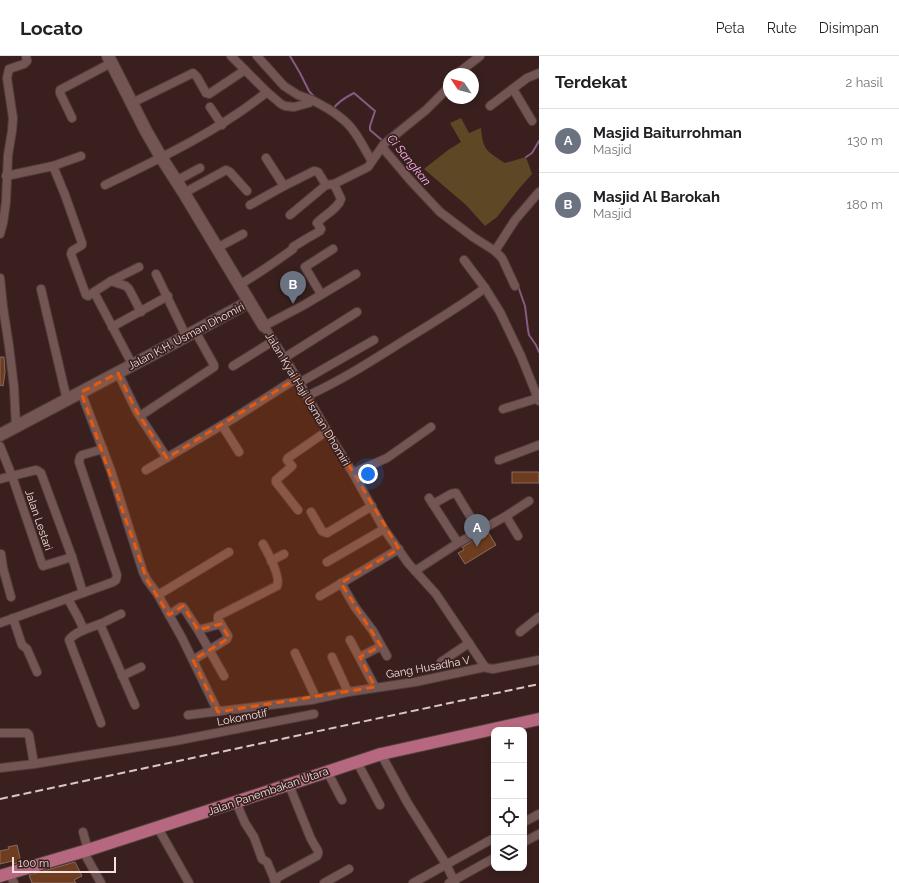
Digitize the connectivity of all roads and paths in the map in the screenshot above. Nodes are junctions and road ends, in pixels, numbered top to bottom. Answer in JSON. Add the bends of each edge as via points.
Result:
{"nodes":[{"id":1,"x":26,"y":56,"type":"edge"},
{"id":2,"x":231,"y":56,"type":"edge"},
{"id":3,"x":257,"y":56,"type":"edge"},
{"id":4,"x":480,"y":56,"type":"edge"},
{"id":5,"x":110,"y":59,"type":"edge"},
{"id":6,"x":465,"y":68,"type":"edge"},
{"id":7,"x":245,"y":70,"type":"junction"},
{"id":8,"x":539,"y":73,"type":"edge"},
{"id":9,"x":512,"y":89,"type":"junction"},
{"id":10,"x":267,"y":92,"type":"junction"},
{"id":11,"x":443,"y":93,"type":"edge"},
{"id":12,"x":310,"y":100,"type":"junction"},
{"id":13,"x":132,"y":103,"type":"junction"},
{"id":14,"x":490,"y":106,"type":"dead end"},
{"id":15,"x":210,"y":107,"type":"dead end"},
{"id":16,"x":72,"y":118,"type":"dead end"},
{"id":17,"x":532,"y":121,"type":"dead end"},
{"id":18,"x":222,"y":124,"type":"junction"},
{"id":19,"x":385,"y":144,"type":"junction"},
{"id":20,"x":81,"y":156,"type":"dead end"},
{"id":21,"x":161,"y":158,"type":"junction"},
{"id":22,"x":266,"y":158,"type":"dead end"},
{"id":23,"x":372,"y":161,"type":"junction"},
{"id":24,"x":53,"y":166,"type":"junction"},
{"id":25,"x":200,"y":168,"type":"dead end"},
{"id":26,"x":6,"y":176,"type":"junction"},
{"id":27,"x":176,"y":181,"type":"junction"},
{"id":28,"x":330,"y":184,"type":"junction"},
{"id":29,"x":105,"y":185,"type":"dead end"},
{"id":30,"x":284,"y":186,"type":"junction"},
{"id":31,"x":247,"y":191,"type":"dead end"},
{"id":32,"x":539,"y":192,"type":"edge"},
{"id":33,"x":184,"y":193,"type":"junction"},
{"id":34,"x":250,"y":205,"type":"dead end"},
{"id":35,"x":290,"y":215,"type":"dead end"},
{"id":36,"x":0,"y":234,"type":"edge"},
{"id":37,"x":243,"y":234,"type":"dead end"},
{"id":38,"x":217,"y":248,"type":"junction"},
{"id":39,"x":333,"y":249,"type":"dead end"},
{"id":40,"x":496,"y":250,"type":"junction"},
{"id":41,"x":464,"y":260,"type":"dead end"},
{"id":42,"x":139,"y":267,"type":"dead end"},
{"id":43,"x":156,"y":274,"type":"dead end"},
{"id":44,"x":356,"y":274,"type":"dead end"},
{"id":45,"x":0,"y":278,"type":"edge"},
{"id":46,"x":111,"y":281,"type":"junction"},
{"id":47,"x":239,"y":285,"type":"junction"},
{"id":48,"x":515,"y":286,"type":"dead end"},
{"id":49,"x":485,"y":288,"type":"junction"},
{"id":50,"x":41,"y":289,"type":"dead end"},
{"id":51,"x":94,"y":292,"type":"junction"},
{"id":52,"x":321,"y":294,"type":"junction"},
{"id":53,"x":168,"y":296,"type":"junction"},
{"id":54,"x":249,"y":302,"type":"junction"},
{"id":55,"x":140,"y":312,"type":"junction"},
{"id":56,"x":357,"y":312,"type":"dead end"},
{"id":57,"x":264,"y":326,"type":"junction"},
{"id":58,"x":112,"y":327,"type":"junction"},
{"id":59,"x":191,"y":334,"type":"junction"},
{"id":60,"x":374,"y":340,"type":"dead end"},
{"id":61,"x":273,"y":341,"type":"junction"},
{"id":62,"x":284,"y":358,"type":"junction"},
{"id":63,"x":132,"y":364,"type":"junction"},
{"id":64,"x":233,"y":366,"type":"dead end"},
{"id":65,"x":118,"y":373,"type":"junction"},
{"id":66,"x":298,"y":380,"type":"junction"},
{"id":67,"x":81,"y":392,"type":"junction"},
{"id":68,"x":307,"y":396,"type":"junction"},
{"id":69,"x":538,"y":399,"type":"edge"},
{"id":70,"x":67,"y":400,"type":"junction"},
{"id":71,"x":503,"y":410,"type":"dead end"},
{"id":72,"x":140,"y":416,"type":"junction"},
{"id":73,"x":222,"y":425,"type":"junction"},
{"id":74,"x":16,"y":427,"type":"junction"},
{"id":75,"x":430,"y":427,"type":"dead end"},
{"id":76,"x":327,"y":431,"type":"junction"},
{"id":77,"x":0,"y":435,"type":"edge"},
{"id":78,"x":539,"y":445,"type":"edge"},
{"id":79,"x":0,"y":446,"type":"edge"},
{"id":80,"x":103,"y":449,"type":"junction"},
{"id":81,"x":239,"y":452,"type":"dead end"},
{"id":82,"x":167,"y":458,"type":"junction"},
{"id":83,"x":499,"y":460,"type":"dead end"},
{"id":84,"x":146,"y":470,"type":"dead end"},
{"id":85,"x":353,"y":473,"type":"junction"},
{"id":86,"x":12,"y":476,"type":"junction"},
{"id":87,"x":0,"y":479,"type":"edge"},
{"id":88,"x":529,"y":501,"type":"dead end"},
{"id":89,"x":372,"y":506,"type":"junction"},
{"id":90,"x":298,"y":510,"type":"dead end"},
{"id":91,"x":311,"y":512,"type":"dead end"},
{"id":92,"x":506,"y":516,"type":"junction"},
{"id":93,"x":384,"y":529,"type":"junction"},
{"id":94,"x":479,"y":531,"type":"junction"},
{"id":95,"x":518,"y":536,"type":"dead end"},
{"id":96,"x":458,"y":543,"type":"junction"},
{"id":97,"x":263,"y":544,"type":"dead end"},
{"id":98,"x":399,"y":549,"type":"junction"},
{"id":99,"x":228,"y":552,"type":"dead end"},
{"id":100,"x":1,"y":554,"type":"edge"},
{"id":101,"x":284,"y":554,"type":"dead end"},
{"id":102,"x":72,"y":557,"type":"junction"},
{"id":103,"x":271,"y":561,"type":"junction"},
{"id":104,"x":327,"y":562,"type":"dead end"},
{"id":105,"x":2,"y":569,"type":"edge"},
{"id":106,"x":415,"y":571,"type":"junction"},
{"id":107,"x":341,"y":583,"type":"junction"},
{"id":108,"x":83,"y":593,"type":"junction"},
{"id":109,"x":158,"y":595,"type":"junction"},
{"id":110,"x":320,"y":596,"type":"dead end"},
{"id":111,"x":11,"y":597,"type":"dead end"},
{"id":112,"x":68,"y":599,"type":"junction"},
{"id":113,"x":121,"y":614,"type":"dead end"},
{"id":114,"x":169,"y":615,"type":"junction"},
{"id":115,"x":539,"y":617,"type":"edge"},
{"id":116,"x":13,"y":618,"type":"junction"},
{"id":117,"x":0,"y":623,"type":"edge"},
{"id":118,"x":100,"y":624,"type":"junction"},
{"id":119,"x":221,"y":624,"type":"junction"},
{"id":120,"x":84,"y":630,"type":"junction"},
{"id":121,"x":198,"y":630,"type":"junction"},
{"id":122,"x":520,"y":632,"type":"dead end"},
{"id":123,"x":350,"y":640,"type":"dead end"},
{"id":124,"x":469,"y":643,"type":"junction"},
{"id":125,"x":381,"y":646,"type":"junction"},
{"id":126,"x":209,"y":650,"type":"junction"},
{"id":127,"x":295,"y":653,"type":"dead end"},
{"id":128,"x":387,"y":656,"type":"dead end"},
{"id":129,"x":332,"y":657,"type":"dead end"},
{"id":130,"x":360,"y":657,"type":"junction"},
{"id":131,"x":193,"y":660,"type":"junction"},
{"id":132,"x":539,"y":660,"type":"edge"},
{"id":133,"x":441,"y":662,"type":"dead end"},
{"id":134,"x":141,"y":667,"type":"dead end"},
{"id":135,"x":485,"y":667,"type":"junction"},
{"id":136,"x":37,"y":672,"type":"dead end"},
{"id":137,"x":122,"y":676,"type":"junction"},
{"id":138,"x":224,"y":676,"type":"dead end"},
{"id":139,"x":375,"y":687,"type":"junction"},
{"id":140,"x":348,"y":692,"type":"junction"},
{"id":141,"x":313,"y":699,"type":"junction"},
{"id":142,"x":135,"y":705,"type":"dead end"},
{"id":143,"x":218,"y":712,"type":"junction"},
{"id":144,"x":314,"y":714,"type":"dead end"},
{"id":145,"x":188,"y":715,"type":"dead end"},
{"id":146,"x":539,"y":719,"type":"edge"},
{"id":147,"x":101,"y":723,"type":"dead end"},
{"id":148,"x":0,"y":733,"type":"edge"},
{"id":149,"x":381,"y":754,"type":"junction"},
{"id":150,"x":357,"y":762,"type":"junction"},
{"id":151,"x":34,"y":764,"type":"junction"},
{"id":152,"x":0,"y":768,"type":"edge"},
{"id":153,"x":327,"y":771,"type":"junction"},
{"id":154,"x":288,"y":785,"type":"junction"},
{"id":155,"x":342,"y":800,"type":"dead end"},
{"id":156,"x":236,"y":802,"type":"junction"},
{"id":157,"x":380,"y":805,"type":"dead end"},
{"id":158,"x":539,"y":814,"type":"edge"},
{"id":159,"x":527,"y":820,"type":"edge"},
{"id":160,"x":158,"y":828,"type":"junction"},
{"id":161,"x":83,"y":832,"type":"dead end"},
{"id":162,"x":539,"y":834,"type":"edge"},
{"id":163,"x":491,"y":840,"type":"edge"},
{"id":164,"x":527,"y":840,"type":"edge"},
{"id":165,"x":86,"y":851,"type":"junction"},
{"id":166,"x":491,"y":860,"type":"edge"},
{"id":167,"x":446,"y":864,"type":"junction"},
{"id":168,"x":349,"y":869,"type":"dead end"},
{"id":169,"x":8,"y":877,"type":"edge"},
{"id":170,"x":275,"y":882,"type":"edge"},
{"id":171,"x":453,"y":882,"type":"edge"},
{"id":172,"x":100,"y":883,"type":"edge"},
{"id":173,"x":189,"y":883,"type":"edge"},
{"id":174,"x":324,"y":883,"type":"edge"},
{"id":175,"x":413,"y":883,"type":"edge"}],
"edges":[{"from":1,"to":26,"type":"street","via":[[27,61],[24,64],[8,70],[13,118]]},
{"from":2,"to":7,"type":"street"},
{"from":3,"to":12,"type":"street","via":[[288,89]]},
{"from":4,"to":6,"type":"street"},
{"from":5,"to":13,"type":"main road","name":"Jalan K.H. Usman Dhomiri"},
{"from":5,"to":16,"type":"street","via":[[60,90]]},
{"from":7,"to":10,"type":"street"},
{"from":7,"to":13,"type":"street","via":[[209,94],[192,73]]},
{"from":8,"to":9,"type":"street"},
{"from":9,"to":14,"type":"street"},
{"from":9,"to":17,"type":"street"},
{"from":10,"to":12,"type":"street","via":[[285,106],[294,107]]},
{"from":10,"to":18,"type":"street"},
{"from":11,"to":19,"type":"street"},
{"from":12,"to":23,"type":"street","via":[[343,119]]},
{"from":13,"to":21,"type":"main road","name":"Jalan K.H. Usman Dhomiri"},
{"from":15,"to":18,"type":"street"},
{"from":18,"to":21,"type":"street"},
{"from":19,"to":23,"type":"street"},
{"from":19,"to":40,"type":"street","via":[[410,180],[440,212]]},
{"from":20,"to":24,"type":"street"},
{"from":21,"to":27,"type":"main road","name":"Jalan K.H. Usman Dhomiri"},
{"from":21,"to":29,"type":"street"},
{"from":22,"to":30,"type":"street"},
{"from":23,"to":28,"type":"street","via":[[368,167]]},
{"from":24,"to":26,"type":"street"},
{"from":24,"to":51,"type":"street","via":[[82,244],[71,254],[86,295]]},
{"from":25,"to":27,"type":"street"},
{"from":26,"to":36,"type":"street","via":[[6,202]]},
{"from":27,"to":33,"type":"main road","name":"Jalan K.H. Usman Dhomiri"},
{"from":28,"to":30,"type":"street","via":[[315,171]]},
{"from":28,"to":35,"type":"street"},
{"from":28,"to":47,"type":"street","via":[[341,199],[339,204],[317,223],[320,231],[298,243]]},
{"from":30,"to":34,"type":"street"},
{"from":31,"to":33,"type":"street","via":[[226,170]]},
{"from":32,"to":40,"type":"street","via":[[515,220]]},
{"from":33,"to":38,"type":"main road","name":"Jalan K.H. Usman Dhomiri"},
{"from":37,"to":38,"type":"street"},
{"from":38,"to":47,"type":"main road","name":"Jalan K.H. Usman Dhomiri"},
{"from":39,"to":52,"type":"street","via":[[305,267]]},
{"from":40,"to":48,"type":"street"},
{"from":41,"to":49,"type":"street"},
{"from":42,"to":46,"type":"street"},
{"from":43,"to":53,"type":"street"},
{"from":44,"to":52,"type":"street"},
{"from":45,"to":74,"type":"street"},
{"from":46,"to":51,"type":"street"},
{"from":46,"to":55,"type":"street","via":[[129,289]]},
{"from":47,"to":54,"type":"main road","name":"Jalan K.H. Usman Dhomiri"},
{"from":49,"to":68,"type":"street","via":[[367,364]]},
{"from":49,"to":69,"type":"street","via":[[500,312]]},
{"from":50,"to":70,"type":"street"},
{"from":51,"to":58,"type":"street"},
{"from":52,"to":57,"type":"street"},
{"from":53,"to":55,"type":"street"},
{"from":53,"to":59,"type":"street"},
{"from":54,"to":57,"type":"main road","name":"Jalan Kyai Haji Usman Dhomiri"},
{"from":54,"to":59,"type":"main road","name":"Jalan K.H. Usman Dhomiri"},
{"from":55,"to":58,"type":"street"},
{"from":56,"to":62,"type":"street"},
{"from":57,"to":61,"type":"street","name":"Jalan Kyai Haji Usman Dhomiri"},
{"from":58,"to":63,"type":"street"},
{"from":59,"to":63,"type":"main road","name":"Jalan K.H. Usman Dhomiri"},
{"from":59,"to":72,"type":"street","via":[[214,367]]},
{"from":60,"to":66,"type":"street"},
{"from":61,"to":62,"type":"street","name":"Jalan Kyai Haji Usman Dhomiri"},
{"from":61,"to":64,"type":"street"},
{"from":62,"to":66,"type":"street","name":"Jalan Kyai Haji Usman Dhomiri"},
{"from":63,"to":65,"type":"main road","name":"Jalan K.H. Usman Dhomiri"},
{"from":65,"to":67,"type":"main road","name":"Jalan K.H. Usman Dhomiri"},
{"from":65,"to":72,"type":"street"},
{"from":66,"to":68,"type":"street","name":"Jalan Kyai Haji Usman Dhomiri"},
{"from":66,"to":73,"type":"street"},
{"from":67,"to":70,"type":"main road","name":"Jalan K.H. Usman Dhomiri"},
{"from":67,"to":80,"type":"street"},
{"from":68,"to":76,"type":"street","name":"Jalan Kyai Haji Usman Dhomiri"},
{"from":69,"to":71,"type":"street"},
{"from":70,"to":74,"type":"main road","name":"Jalan K.H. Usman Dhomiri"},
{"from":72,"to":82,"type":"street"},
{"from":73,"to":81,"type":"street"},
{"from":73,"to":82,"type":"street"},
{"from":74,"to":77,"type":"main road","name":"Jalan K.H. Usman Dhomiri"},
{"from":75,"to":85,"type":"street","via":[[387,458]]},
{"from":76,"to":85,"type":"street","name":"Jalan Kyai Haji Usman Dhomiri"},
{"from":76,"to":90,"type":"street","via":[[288,458],[292,466],[276,480]]},
{"from":78,"to":83,"type":"street"},
{"from":79,"to":86,"type":"street"},
{"from":80,"to":108,"type":"street","via":[[82,455],[79,462],[117,578],[113,582]]},
{"from":80,"to":109,"type":"street","via":[[143,572]]},
{"from":82,"to":84,"type":"street"},
{"from":85,"to":89,"type":"street","name":"Jalan Kyai Haji Usman Dhomiri"},
{"from":86,"to":87,"type":"street"},
{"from":86,"to":102,"type":"street","via":[[36,470],[41,473]]},
{"from":86,"to":102,"type":"street","name":"Jalan Lestari","via":[[43,566]]},
{"from":88,"to":92,"type":"street"},
{"from":89,"to":91,"type":"street","via":[[327,533],[322,530]]},
{"from":89,"to":93,"type":"street","name":"Jalan Kyai Haji Usman Dhomiri"},
{"from":92,"to":94,"type":"street"},
{"from":92,"to":95,"type":"street"},
{"from":93,"to":98,"type":"street","name":"Jalan Kyai Haji Usman Dhomiri"},
{"from":93,"to":104,"type":"street"},
{"from":94,"to":96,"type":"street"},
{"from":94,"to":96,"type":"street","via":[[456,493],[431,501]]},
{"from":96,"to":106,"type":"street"},
{"from":97,"to":103,"type":"street"},
{"from":98,"to":106,"type":"street","name":"Jalan Kyai Haji Usman Dhomiri"},
{"from":98,"to":107,"type":"street"},
{"from":99,"to":109,"type":"street"},
{"from":100,"to":105,"type":"street"},
{"from":101,"to":103,"type":"street"},
{"from":102,"to":108,"type":"street"},
{"from":103,"to":119,"type":"street","via":[[277,586],[218,616]]},
{"from":105,"to":111,"type":"street"},
{"from":106,"to":124,"type":"street","name":"Jalan Kyai Haji Usman Dhomiri","via":[[436,594]]},
{"from":107,"to":110,"type":"street"},
{"from":107,"to":125,"type":"street"},
{"from":108,"to":112,"type":"street"},
{"from":109,"to":114,"type":"street"},
{"from":112,"to":116,"type":"street"},
{"from":112,"to":120,"type":"street"},
{"from":113,"to":118,"type":"street"},
{"from":114,"to":121,"type":"street","via":[[183,607]]},
{"from":114,"to":131,"type":"street"},
{"from":115,"to":122,"type":"street"},
{"from":116,"to":117,"type":"street"},
{"from":116,"to":136,"type":"street","via":[[22,645],[27,649]]},
{"from":118,"to":120,"type":"street"},
{"from":118,"to":137,"type":"street"},
{"from":119,"to":121,"type":"street"},
{"from":119,"to":126,"type":"street","via":[[228,638]]},
{"from":120,"to":147,"type":"street","via":[[69,640]]},
{"from":121,"to":126,"type":"street"},
{"from":123,"to":130,"type":"street"},
{"from":124,"to":133,"type":"street"},
{"from":124,"to":135,"type":"street","name":"Jalan Kyai Haji Usman Dhomiri"},
{"from":125,"to":128,"type":"street"},
{"from":125,"to":130,"type":"street"},
{"from":126,"to":131,"type":"street"},
{"from":126,"to":138,"type":"street"},
{"from":127,"to":141,"type":"street"},
{"from":129,"to":140,"type":"street"},
{"from":130,"to":139,"type":"street"},
{"from":131,"to":143,"type":"street"},
{"from":132,"to":135,"type":"street","via":[[493,669]]},
{"from":134,"to":137,"type":"street"},
{"from":135,"to":139,"type":"street","name":"Gang Husadha V","via":[[414,682]]},
{"from":137,"to":142,"type":"street"},
{"from":139,"to":140,"type":"street","name":"Gang Husadha V"},
{"from":140,"to":141,"type":"street","name":"Gang Husadha V"},
{"from":141,"to":143,"type":"street","name":"Gang Husadha V"},
{"from":143,"to":145,"type":"street","name":"Gang Husadha V"},
{"from":144,"to":151,"type":"street","name":"Lokomotif","via":[[175,741]]},
{"from":146,"to":149,"type":"main road","name":"Jalan Panembakan Utara"},
{"from":148,"to":151,"type":"street","via":[[27,732]]},
{"from":149,"to":150,"type":"main road","name":"Jalan Panembakan Utara"},
{"from":149,"to":167,"type":"street","via":[[407,802]]},
{"from":150,"to":153,"type":"main road","name":"Jalan Panembakan Utara"},
{"from":150,"to":157,"type":"street"},
{"from":151,"to":152,"type":"street","name":"Lokomotif"},
{"from":153,"to":154,"type":"main road","name":"Jalan Panembakan Utara"},
{"from":153,"to":155,"type":"street"},
{"from":154,"to":156,"type":"main road","name":"Jalan Panembakan Utara"},
{"from":154,"to":170,"type":"street","via":[[318,854],[282,875]]},
{"from":156,"to":160,"type":"main road","name":"Jalan Panembakan Utara"},
{"from":156,"to":170,"type":"street"},
{"from":158,"to":159,"type":"street"},
{"from":160,"to":165,"type":"main road","name":"Jalan Panembakan Utara"},
{"from":160,"to":173,"type":"street"},
{"from":161,"to":165,"type":"street"},
{"from":162,"to":164,"type":"street"},
{"from":163,"to":167,"type":"street"},
{"from":165,"to":169,"type":"main road","name":"Jalan Panembakan Utara","via":[[34,865]]},
{"from":165,"to":172,"type":"street"},
{"from":166,"to":171,"type":"street"},
{"from":167,"to":171,"type":"street"},
{"from":167,"to":175,"type":"street"},
{"from":168,"to":174,"type":"street"}]}
